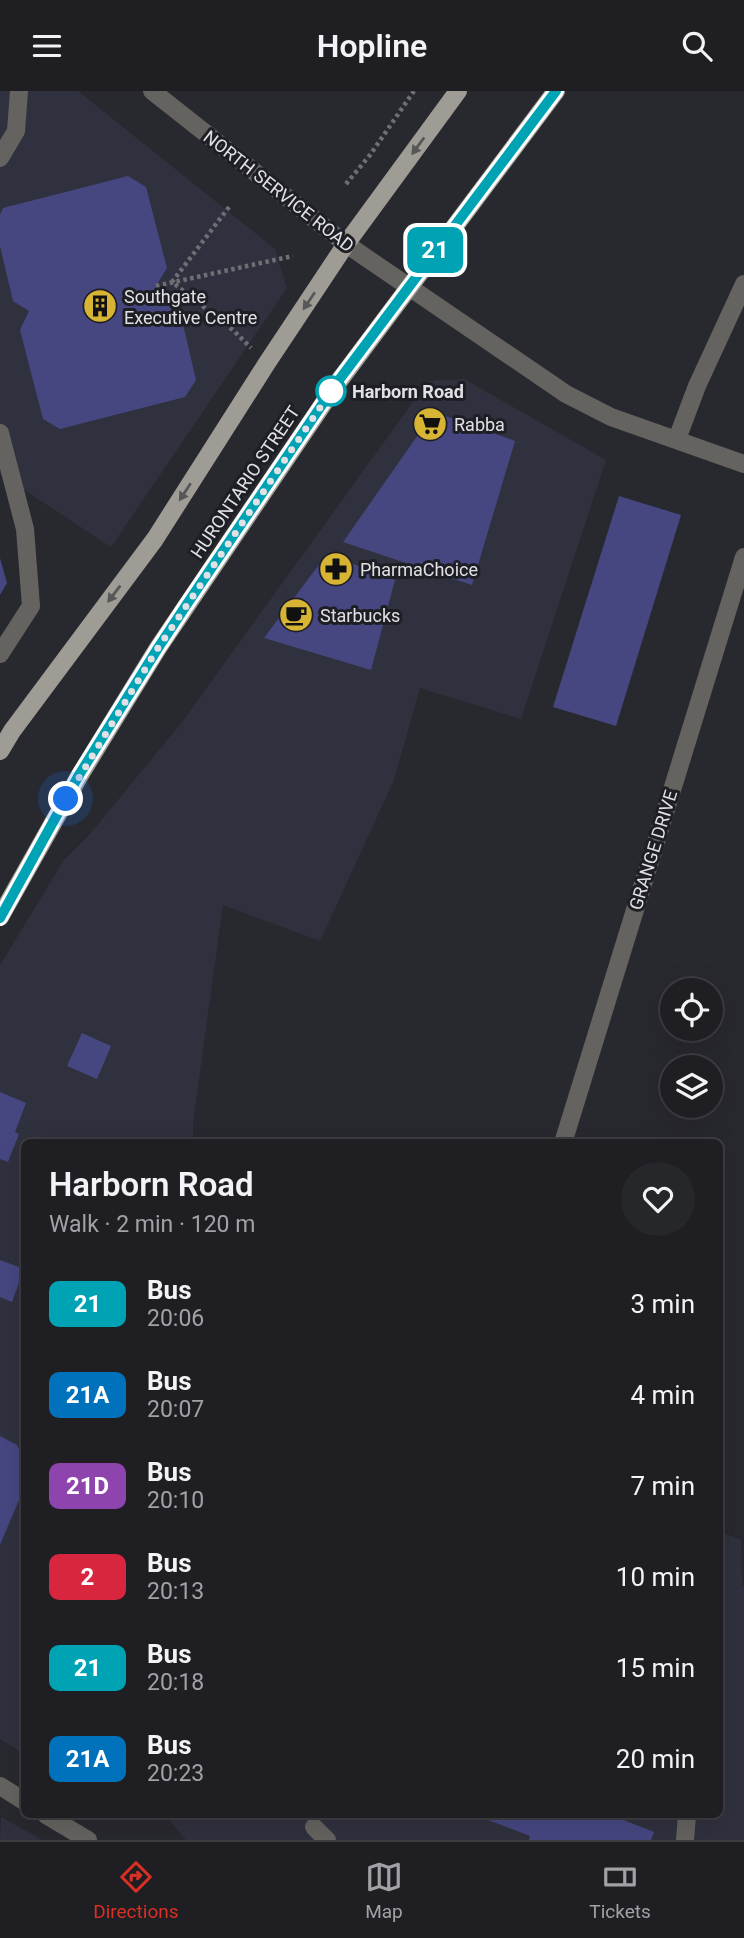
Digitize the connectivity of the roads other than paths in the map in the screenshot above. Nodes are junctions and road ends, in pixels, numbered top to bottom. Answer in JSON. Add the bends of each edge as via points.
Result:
{"nodes":[{"id":1,"x":19,"y":91,"type":"edge"},
{"id":2,"x":152,"y":91,"type":"edge"},
{"id":3,"x":458,"y":91,"type":"edge"},
{"id":4,"x":556,"y":91,"type":"edge"},
{"id":5,"x":0,"y":158,"type":"edge"},
{"id":6,"x":346,"y":244,"type":"junction"},
{"id":7,"x":744,"y":283,"type":"edge"},
{"id":8,"x":408,"y":287,"type":"junction"},
{"id":9,"x":0,"y":433,"type":"edge"},
{"id":10,"x":677,"y":439,"type":"junction"},
{"id":11,"x":744,"y":464,"type":"edge"},
{"id":12,"x":744,"y":557,"type":"edge"},
{"id":13,"x":0,"y":654,"type":"edge"},
{"id":14,"x":6,"y":727,"type":"edge"},
{"id":15,"x":0,"y":751,"type":"edge"},
{"id":16,"x":0,"y":917,"type":"edge"},
{"id":17,"x":564,"y":1139,"type":"edge"},
{"id":18,"x":0,"y":1786,"type":"edge"},
{"id":19,"x":21,"y":1799,"type":"edge"},
{"id":20,"x":52,"y":1818,"type":"edge"},
{"id":21,"x":687,"y":1818,"type":"edge"},
{"id":22,"x":314,"y":1827,"type":"dead end"},
{"id":23,"x":88,"y":1840,"type":"edge"},
{"id":24,"x":327,"y":1840,"type":"edge"},
{"id":25,"x":685,"y":1840,"type":"edge"}],
"edges":[{"from":1,"to":5,"type":"street","via":[[16,131]]},
{"from":2,"to":6,"type":"street","name":"NORTH SERVICE ROAD"},
{"from":3,"to":6,"type":"main road","one_way":true},
{"from":4,"to":8,"type":"main road","name":"HURONTARIO STREET"},
{"from":6,"to":8,"type":"street","name":"NORTH SERVICE ROAD"},
{"from":6,"to":14,"type":"main road","one_way":true,"via":[[155,539]]},
{"from":7,"to":10,"type":"street"},
{"from":8,"to":10,"type":"street","via":[[566,394],[611,417]]},
{"from":8,"to":16,"type":"main road","name":"HURONTARIO STREET","via":[[336,384],[158,648],[79,775]]},
{"from":9,"to":13,"type":"street","via":[[25,529],[31,606]]},
{"from":10,"to":11,"type":"street"},
{"from":12,"to":17,"type":"street","name":"GRANGE DRIVE"},
{"from":14,"to":15,"type":"main road"},
{"from":18,"to":19,"type":"street"},
{"from":20,"to":23,"type":"street"},
{"from":21,"to":25,"type":"street"},
{"from":22,"to":24,"type":"street"}]}
